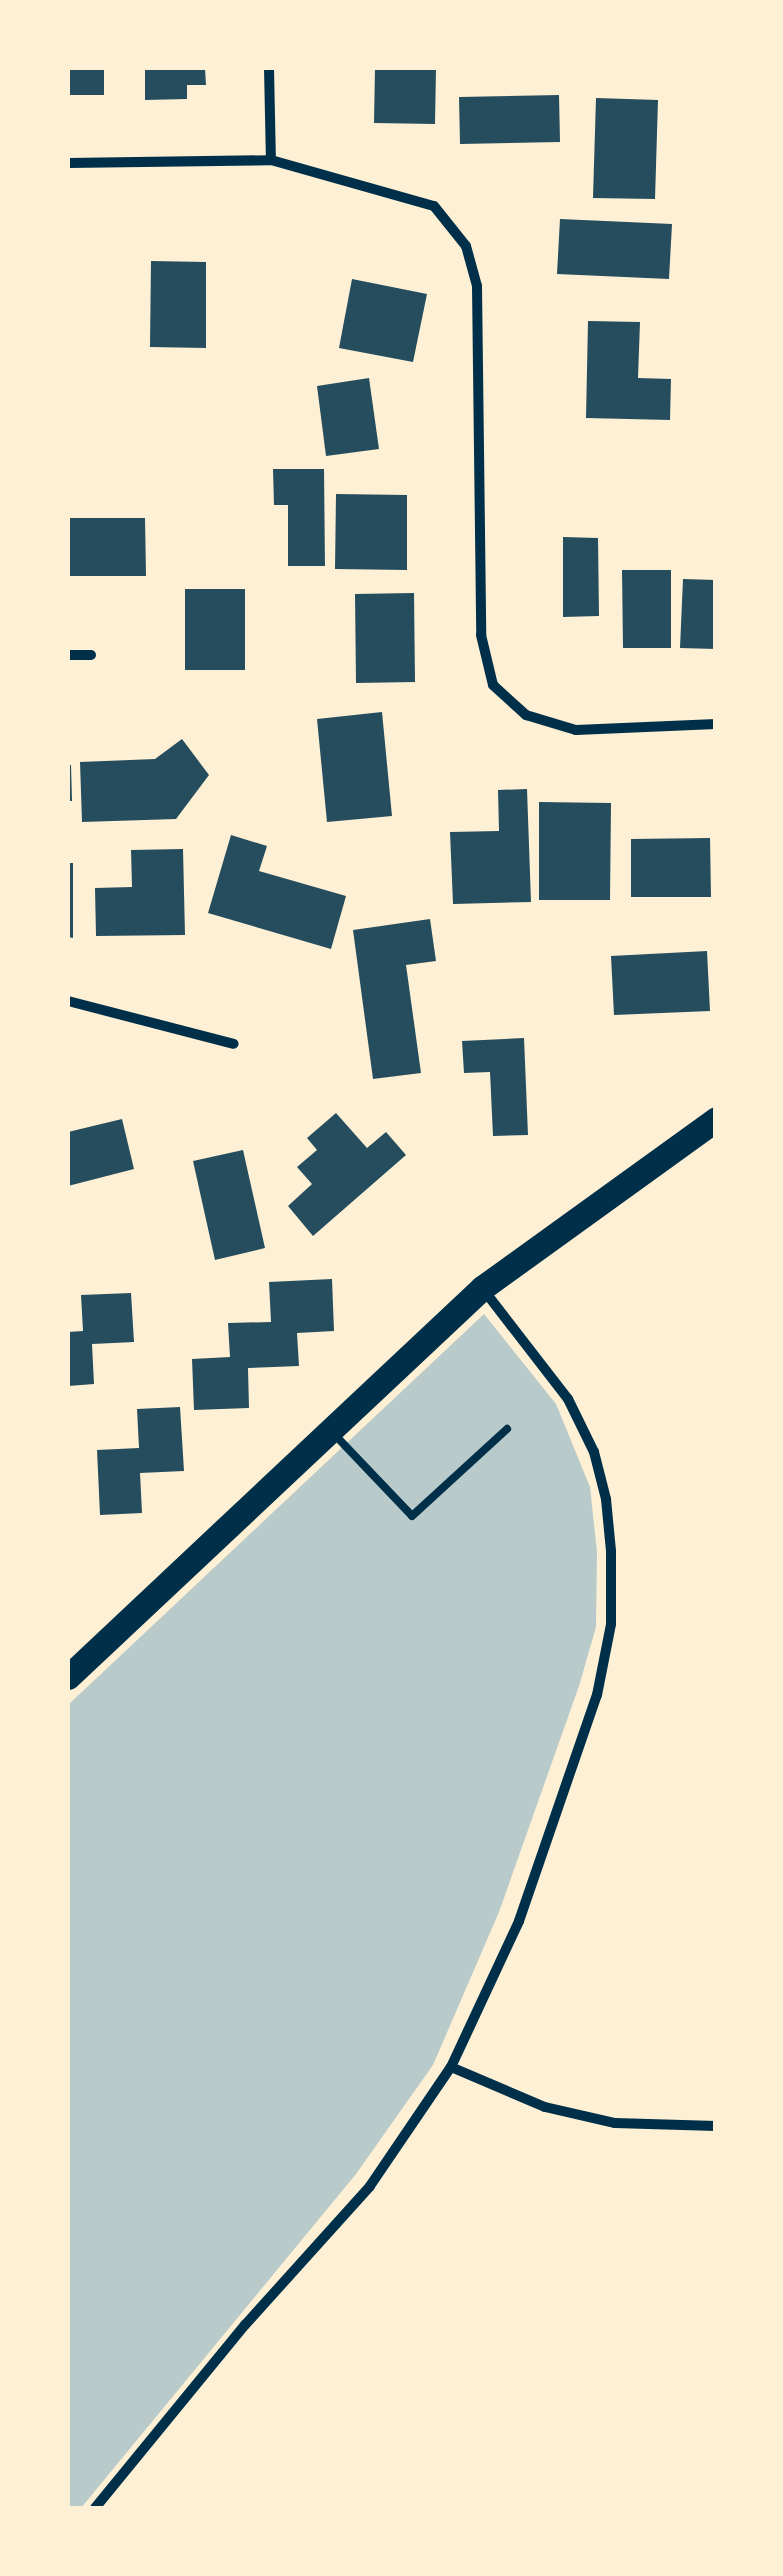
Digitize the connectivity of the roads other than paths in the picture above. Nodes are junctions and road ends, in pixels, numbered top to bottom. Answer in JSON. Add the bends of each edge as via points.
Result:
{"nodes":[{"id":1,"x":270,"y":68,"type":"edge"},
{"id":2,"x":270,"y":160,"type":"junction"},
{"id":3,"x":68,"y":162,"type":"edge"},
{"id":4,"x":68,"y":655,"type":"edge"},
{"id":5,"x":91,"y":655,"type":"dead end"},
{"id":6,"x":716,"y":724,"type":"edge"},
{"id":7,"x":68,"y":1002,"type":"edge"},
{"id":8,"x":234,"y":1044,"type":"dead end"},
{"id":9,"x":716,"y":1119,"type":"edge"},
{"id":10,"x":482,"y":1288,"type":"junction"},
{"id":11,"x":507,"y":1429,"type":"dead end"},
{"id":12,"x":330,"y":1431,"type":"junction"},
{"id":13,"x":68,"y":1677,"type":"edge"},
{"id":14,"x":451,"y":2067,"type":"junction"},
{"id":15,"x":716,"y":2126,"type":"edge"},
{"id":16,"x":95,"y":2508,"type":"edge"}],
"edges":[{"from":1,"to":2,"type":"street"},
{"from":2,"to":3,"type":"street"},
{"from":2,"to":6,"type":"street","via":[[434,206],[466,246],[478,286],[481,635],[492,685],[526,716],[576,730]]},
{"from":4,"to":5,"type":"street"},
{"from":7,"to":8,"type":"street"},
{"from":9,"to":10,"type":"main road"},
{"from":10,"to":12,"type":"main road"},
{"from":10,"to":14,"type":"street","via":[[568,1400],[594,1452],[608,1516],[611,1624],[597,1694],[519,1921]]},
{"from":11,"to":12,"type":"lane","via":[[412,1516]]},
{"from":12,"to":13,"type":"main road"},
{"from":14,"to":15,"type":"street","via":[[544,2107],[615,2123]]},
{"from":14,"to":16,"type":"street","via":[[370,2186]]}]}
